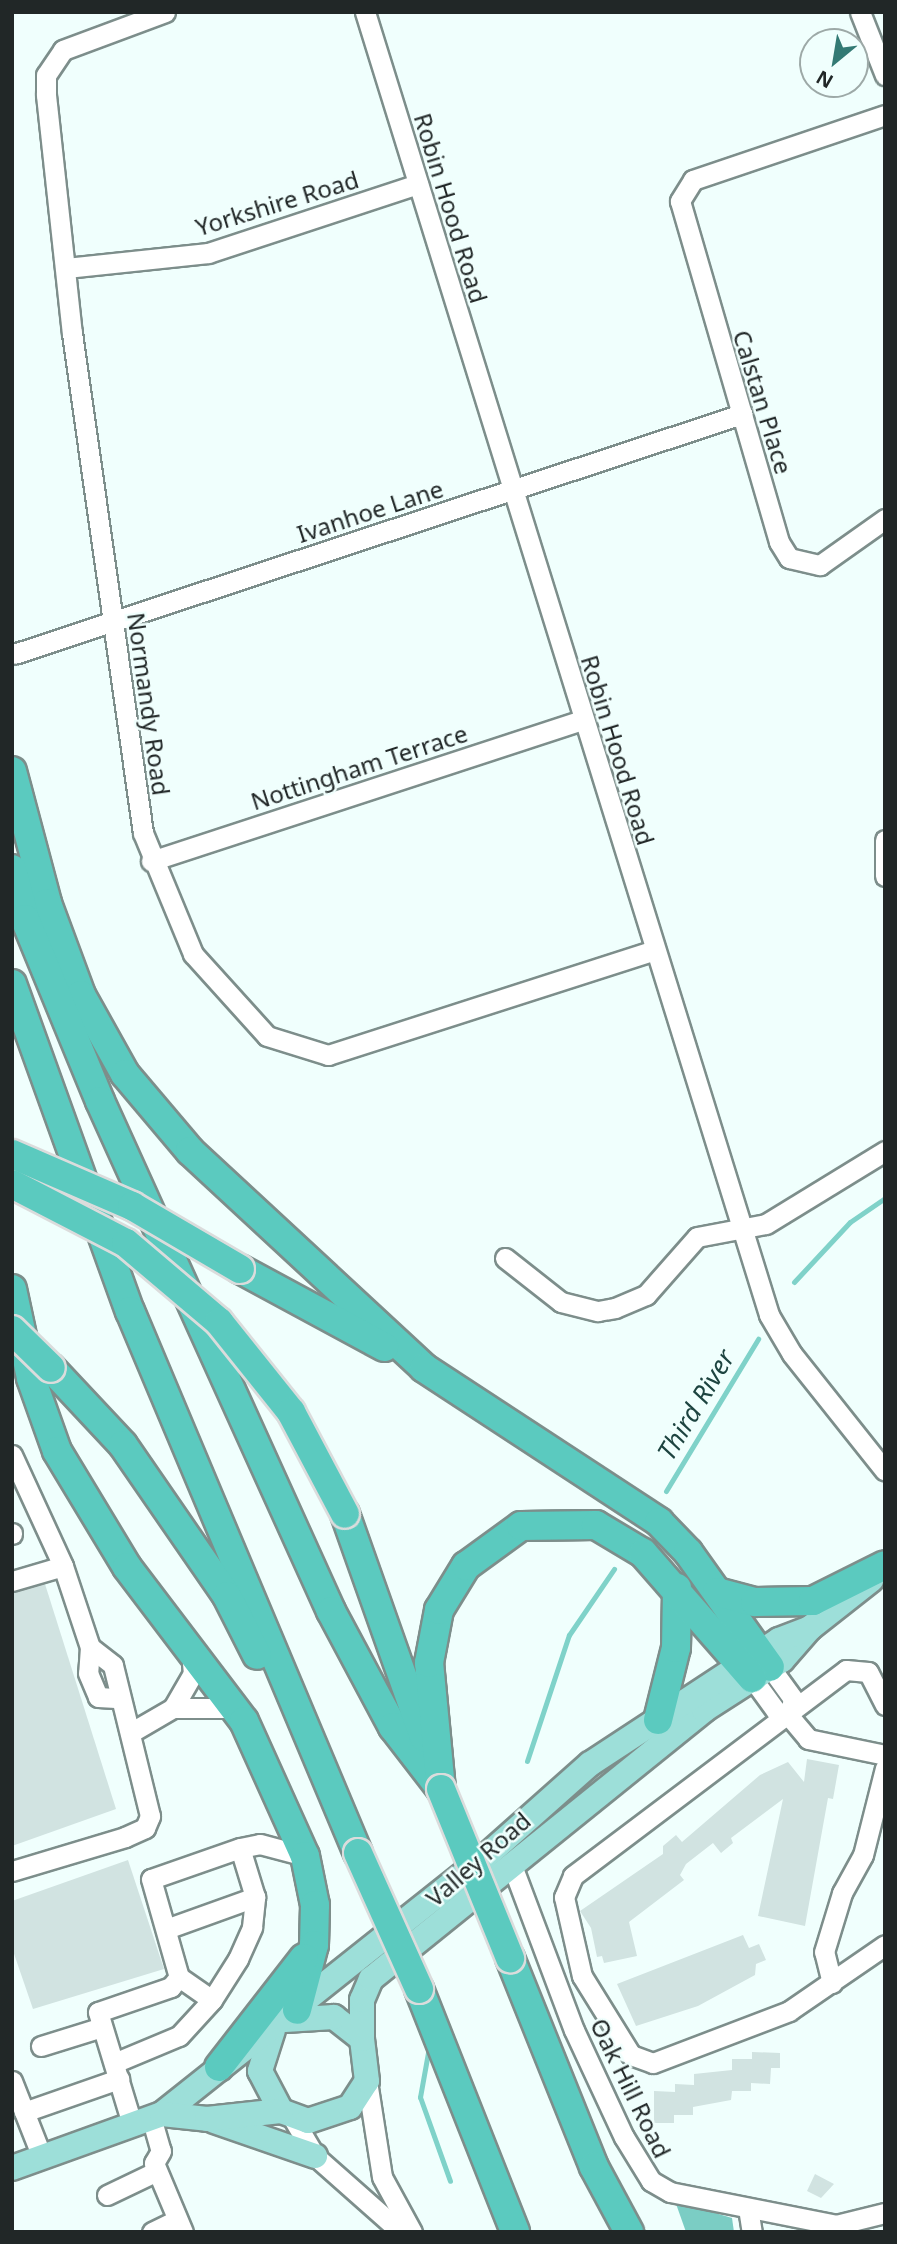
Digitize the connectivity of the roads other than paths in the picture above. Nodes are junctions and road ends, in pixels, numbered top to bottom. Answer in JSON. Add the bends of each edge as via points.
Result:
{"nodes":[{"id":1,"x":165,"y":12,"type":"edge"},
{"id":2,"x":365,"y":12,"type":"edge"},
{"id":3,"x":860,"y":12,"type":"edge"},
{"id":4,"x":885,"y":75,"type":"edge"},
{"id":5,"x":885,"y":115,"type":"edge"},
{"id":6,"x":418,"y":184,"type":"junction"},
{"id":7,"x":66,"y":268,"type":"junction"},
{"id":8,"x":742,"y":414,"type":"junction"},
{"id":9,"x":511,"y":490,"type":"junction"},
{"id":10,"x":885,"y":519,"type":"edge"},
{"id":11,"x":112,"y":622,"type":"junction"},
{"id":12,"x":14,"y":654,"type":"edge"},
{"id":13,"x":582,"y":720,"type":"junction"},
{"id":14,"x":12,"y":771,"type":"edge"},
{"id":15,"x":885,"y":839,"type":"edge"},
{"id":16,"x":151,"y":861,"type":"junction"},
{"id":17,"x":12,"y":869,"type":"edge"},
{"id":18,"x":885,"y":876,"type":"edge"},
{"id":19,"x":655,"y":950,"type":"junction"},
{"id":20,"x":12,"y":984,"type":"edge"},
{"id":21,"x":885,"y":1151,"type":"edge"},
{"id":22,"x":12,"y":1154,"type":"edge"},
{"id":23,"x":12,"y":1184,"type":"edge"},
{"id":24,"x":741,"y":1229,"type":"junction"},
{"id":25,"x":505,"y":1258,"type":"dead end"},
{"id":26,"x":12,"y":1289,"type":"edge"},
{"id":27,"x":12,"y":1330,"type":"edge"},
{"id":28,"x":424,"y":1368,"type":"junction"},
{"id":29,"x":12,"y":1455,"type":"edge"},
{"id":30,"x":885,"y":1471,"type":"edge"},
{"id":31,"x":62,"y":1566,"type":"junction"},
{"id":32,"x":885,"y":1567,"type":"edge"},
{"id":33,"x":12,"y":1581,"type":"edge"},
{"id":34,"x":677,"y":1588,"type":"junction"},
{"id":35,"x":717,"y":1592,"type":"junction"},
{"id":36,"x":191,"y":1648,"type":"junction"},
{"id":37,"x":756,"y":1666,"type":"junction"},
{"id":38,"x":885,"y":1705,"type":"edge"},
{"id":39,"x":235,"y":1707,"type":"junction"},
{"id":40,"x":173,"y":1708,"type":"junction"},
{"id":41,"x":789,"y":1716,"type":"junction"},
{"id":42,"x":658,"y":1720,"type":"junction"},
{"id":43,"x":130,"y":1733,"type":"junction"},
{"id":44,"x":885,"y":1755,"type":"edge"},
{"id":45,"x":885,"y":1768,"type":"edge"},
{"id":46,"x":441,"y":1789,"type":"junction"},
{"id":47,"x":880,"y":1808,"type":"edge"},
{"id":48,"x":240,"y":1848,"type":"junction"},
{"id":49,"x":358,"y":1853,"type":"junction"},
{"id":50,"x":305,"y":1856,"type":"junction"},
{"id":51,"x":513,"y":1868,"type":"junction"},
{"id":52,"x":12,"y":1871,"type":"edge"},
{"id":53,"x":255,"y":1897,"type":"junction"},
{"id":54,"x":166,"y":1929,"type":"junction"},
{"id":55,"x":314,"y":1945,"type":"junction"},
{"id":56,"x":885,"y":1945,"type":"edge"},
{"id":57,"x":179,"y":1978,"type":"junction"},
{"id":58,"x":832,"y":1983,"type":"junction"},
{"id":59,"x":212,"y":2000,"type":"junction"},
{"id":60,"x":284,"y":2020,"type":"junction"},
{"id":61,"x":102,"y":2027,"type":"junction"},
{"id":62,"x":362,"y":2039,"type":"junction"},
{"id":63,"x":41,"y":2046,"type":"dead end"},
{"id":64,"x":219,"y":2067,"type":"junction"},
{"id":65,"x":116,"y":2071,"type":"junction"},
{"id":66,"x":12,"y":2081,"type":"edge"},
{"id":67,"x":367,"y":2081,"type":"junction"},
{"id":68,"x":24,"y":2112,"type":"junction"},
{"id":69,"x":286,"y":2114,"type":"junction"},
{"id":70,"x":148,"y":2118,"type":"junction"},
{"id":71,"x":207,"y":2119,"type":"junction"},
{"id":72,"x":315,"y":2156,"type":"junction"},
{"id":73,"x":42,"y":2157,"type":"junction"},
{"id":74,"x":14,"y":2161,"type":"edge"},
{"id":75,"x":158,"y":2171,"type":"junction"},
{"id":76,"x":502,"y":2188,"type":"junction"},
{"id":77,"x":107,"y":2194,"type":"dead end"},
{"id":78,"x":748,"y":2208,"type":"junction"},
{"id":79,"x":885,"y":2213,"type":"edge"},
{"id":80,"x":180,"y":2226,"type":"edge"},
{"id":81,"x":402,"y":2231,"type":"edge"},
{"id":82,"x":152,"y":2232,"type":"edge"},
{"id":83,"x":516,"y":2232,"type":"edge"},
{"id":84,"x":534,"y":2232,"type":"edge"},
{"id":85,"x":629,"y":2232,"type":"edge"},
{"id":86,"x":752,"y":2232,"type":"edge"}],
"edges":[{"from":1,"to":7,"type":"street","name":"Normandy Road","via":[[77,42],[58,55],[46,75]]},
{"from":2,"to":6,"type":"street","name":"Robin Hood Road"},
{"from":3,"to":4,"type":"street"},
{"from":5,"to":8,"type":"street","name":"Calstan Place","via":[[693,180],[680,201]]},
{"from":6,"to":7,"type":"street","name":"Yorkshire Road","via":[[208,253]]},
{"from":6,"to":9,"type":"street","name":"Robin Hood Road"},
{"from":7,"to":11,"type":"street","name":"Normandy Road"},
{"from":8,"to":9,"type":"street","name":"Ivanhoe Lane"},
{"from":8,"to":10,"type":"street","name":"Calstan Place","via":[[779,542],[789,558],[811,565],[834,558]]},
{"from":9,"to":11,"type":"street","name":"Ivanhoe Lane"},
{"from":9,"to":13,"type":"street","name":"Robin Hood Road"},
{"from":11,"to":12,"type":"street","name":"Ivanhoe Lane"},
{"from":11,"to":16,"type":"street","name":"Normandy Road"},
{"from":13,"to":16,"type":"street","name":"Nottingham Terrace"},
{"from":13,"to":19,"type":"street","name":"Robin Hood Road"},
{"from":14,"to":28,"type":"highway","via":[[47,903],[76,982],[125,1074],[190,1151]]},
{"from":15,"to":18,"type":"street"},
{"from":16,"to":19,"type":"street","name":"Normandy Road","via":[[193,954],[248,1020],[267,1035],[328,1055]]},
{"from":17,"to":46,"type":"highway","via":[[25,919],[100,1101],[331,1611],[393,1727]]},
{"from":19,"to":24,"type":"street","name":"Robin Hood Road"},
{"from":20,"to":49,"type":"highway","via":[[130,1311]]},
{"from":21,"to":24,"type":"street","via":[[787,1214]]},
{"from":22,"to":28,"type":"highway","bridge":true,"via":[[132,1206]]},
{"from":23,"to":46,"type":"highway","bridge":true,"via":[[126,1243],[219,1322],[291,1412],[345,1514]]},
{"from":24,"to":25,"type":"street","via":[[697,1237],[646,1295],[598,1311],[561,1302]]},
{"from":24,"to":30,"type":"street","name":"Robin Hood Road","via":[[769,1315],[792,1354]]},
{"from":26,"to":36,"type":"highway","via":[[31,1378],[57,1451],[127,1567]]},
{"from":27,"to":49,"type":"highway","bridge":true,"via":[[123,1445],[227,1596]]},
{"from":28,"to":35,"type":"highway","via":[[659,1522]]},
{"from":29,"to":31,"type":"street"},
{"from":31,"to":33,"type":"street"},
{"from":31,"to":43,"type":"street","via":[[90,1647],[88,1673],[98,1697],[120,1698]]},
{"from":32,"to":35,"type":"highway","via":[[813,1601],[755,1602]]},
{"from":32,"to":37,"type":"main road","name":"Valley Road"},
{"from":34,"to":37,"type":"highway"},
{"from":34,"to":42,"type":"highway","via":[[677,1648]]},
{"from":34,"to":46,"type":"highway","via":[[643,1553],[596,1525],[521,1526],[466,1566],[439,1610],[429,1663]]},
{"from":35,"to":37,"type":"highway"},
{"from":36,"to":39,"type":"highway"},
{"from":36,"to":40,"type":"street","via":[[193,1674]]},
{"from":37,"to":41,"type":"street","via":[[793,1699]]},
{"from":37,"to":42,"type":"main road","name":"Valley Road"},
{"from":37,"to":51,"type":"main road","name":"Valley Road"},
{"from":38,"to":41,"type":"street","via":[[867,1672],[857,1667]]},
{"from":39,"to":40,"type":"street"},
{"from":39,"to":50,"type":"highway","via":[[269,1767]]},
{"from":40,"to":43,"type":"street"},
{"from":41,"to":44,"type":"street","via":[[808,1739]]},
{"from":41,"to":58,"type":"street","via":[[573,1876],[564,1897],[582,1976],[631,2055],[653,2063],[789,2011]]},
{"from":42,"to":60,"type":"main road","name":"Valley Road","via":[[590,1764]]},
{"from":43,"to":52,"type":"street","via":[[149,1800],[145,1828]]},
{"from":45,"to":47,"type":"street"},
{"from":46,"to":85,"type":"highway","bridge":true,"via":[[594,2167]]},
{"from":47,"to":58,"type":"street","via":[[863,1855],[842,1893],[824,1952]]},
{"from":48,"to":50,"type":"street","via":[[260,1844]]},
{"from":48,"to":53,"type":"street"},
{"from":48,"to":54,"type":"street","via":[[150,1879]]},
{"from":49,"to":76,"type":"highway","bridge":true},
{"from":50,"to":55,"type":"highway","via":[[315,1905]]},
{"from":51,"to":62,"type":"main road","name":"Valley Road","via":[[371,1979],[362,2000]]},
{"from":51,"to":78,"type":"street","name":"Oak Hill Road","via":[[574,2030],[638,2164],[651,2181],[670,2192]]},
{"from":53,"to":54,"type":"street"},
{"from":53,"to":59,"type":"street","via":[[251,1927]]},
{"from":54,"to":57,"type":"street"},
{"from":55,"to":60,"type":"highway"},
{"from":55,"to":64,"type":"highway"},
{"from":56,"to":58,"type":"street"},
{"from":57,"to":59,"type":"street"},
{"from":57,"to":61,"type":"street","via":[[171,1987],[98,2012]]},
{"from":59,"to":65,"type":"street","via":[[179,2036]]},
{"from":60,"to":62,"type":"main road","via":[[334,2017]]},
{"from":60,"to":64,"type":"main road","name":"Valley Road"},
{"from":60,"to":69,"type":"main road","via":[[260,2071]]},
{"from":61,"to":63,"type":"street"},
{"from":61,"to":65,"type":"street"},
{"from":62,"to":67,"type":"main road"},
{"from":64,"to":70,"type":"main road","name":"Valley Road"},
{"from":65,"to":68,"type":"street"},
{"from":65,"to":70,"type":"street"},
{"from":66,"to":68,"type":"street"},
{"from":67,"to":69,"type":"main road","via":[[350,2107],[337,2114],[307,2120]]},
{"from":67,"to":81,"type":"street","via":[[382,2177]]},
{"from":68,"to":73,"type":"street"},
{"from":69,"to":71,"type":"main road","name":"Valley Road"},
{"from":69,"to":72,"type":"street"},
{"from":70,"to":71,"type":"main road","name":"Valley Road"},
{"from":70,"to":73,"type":"main road","name":"Valley Road"},
{"from":70,"to":75,"type":"street","via":[[161,2151],[154,2163]]},
{"from":71,"to":72,"type":"main road"},
{"from":72,"to":81,"type":"street"},
{"from":73,"to":74,"type":"main road","name":"Valley Road"},
{"from":75,"to":77,"type":"street"},
{"from":75,"to":80,"type":"street"},
{"from":76,"to":83,"type":"highway"},
{"from":76,"to":84,"type":"highway"},
{"from":78,"to":79,"type":"street","name":"Oak Hill Road","via":[[836,2225]]},
{"from":78,"to":86,"type":"street"},
{"from":80,"to":82,"type":"street"}]}
